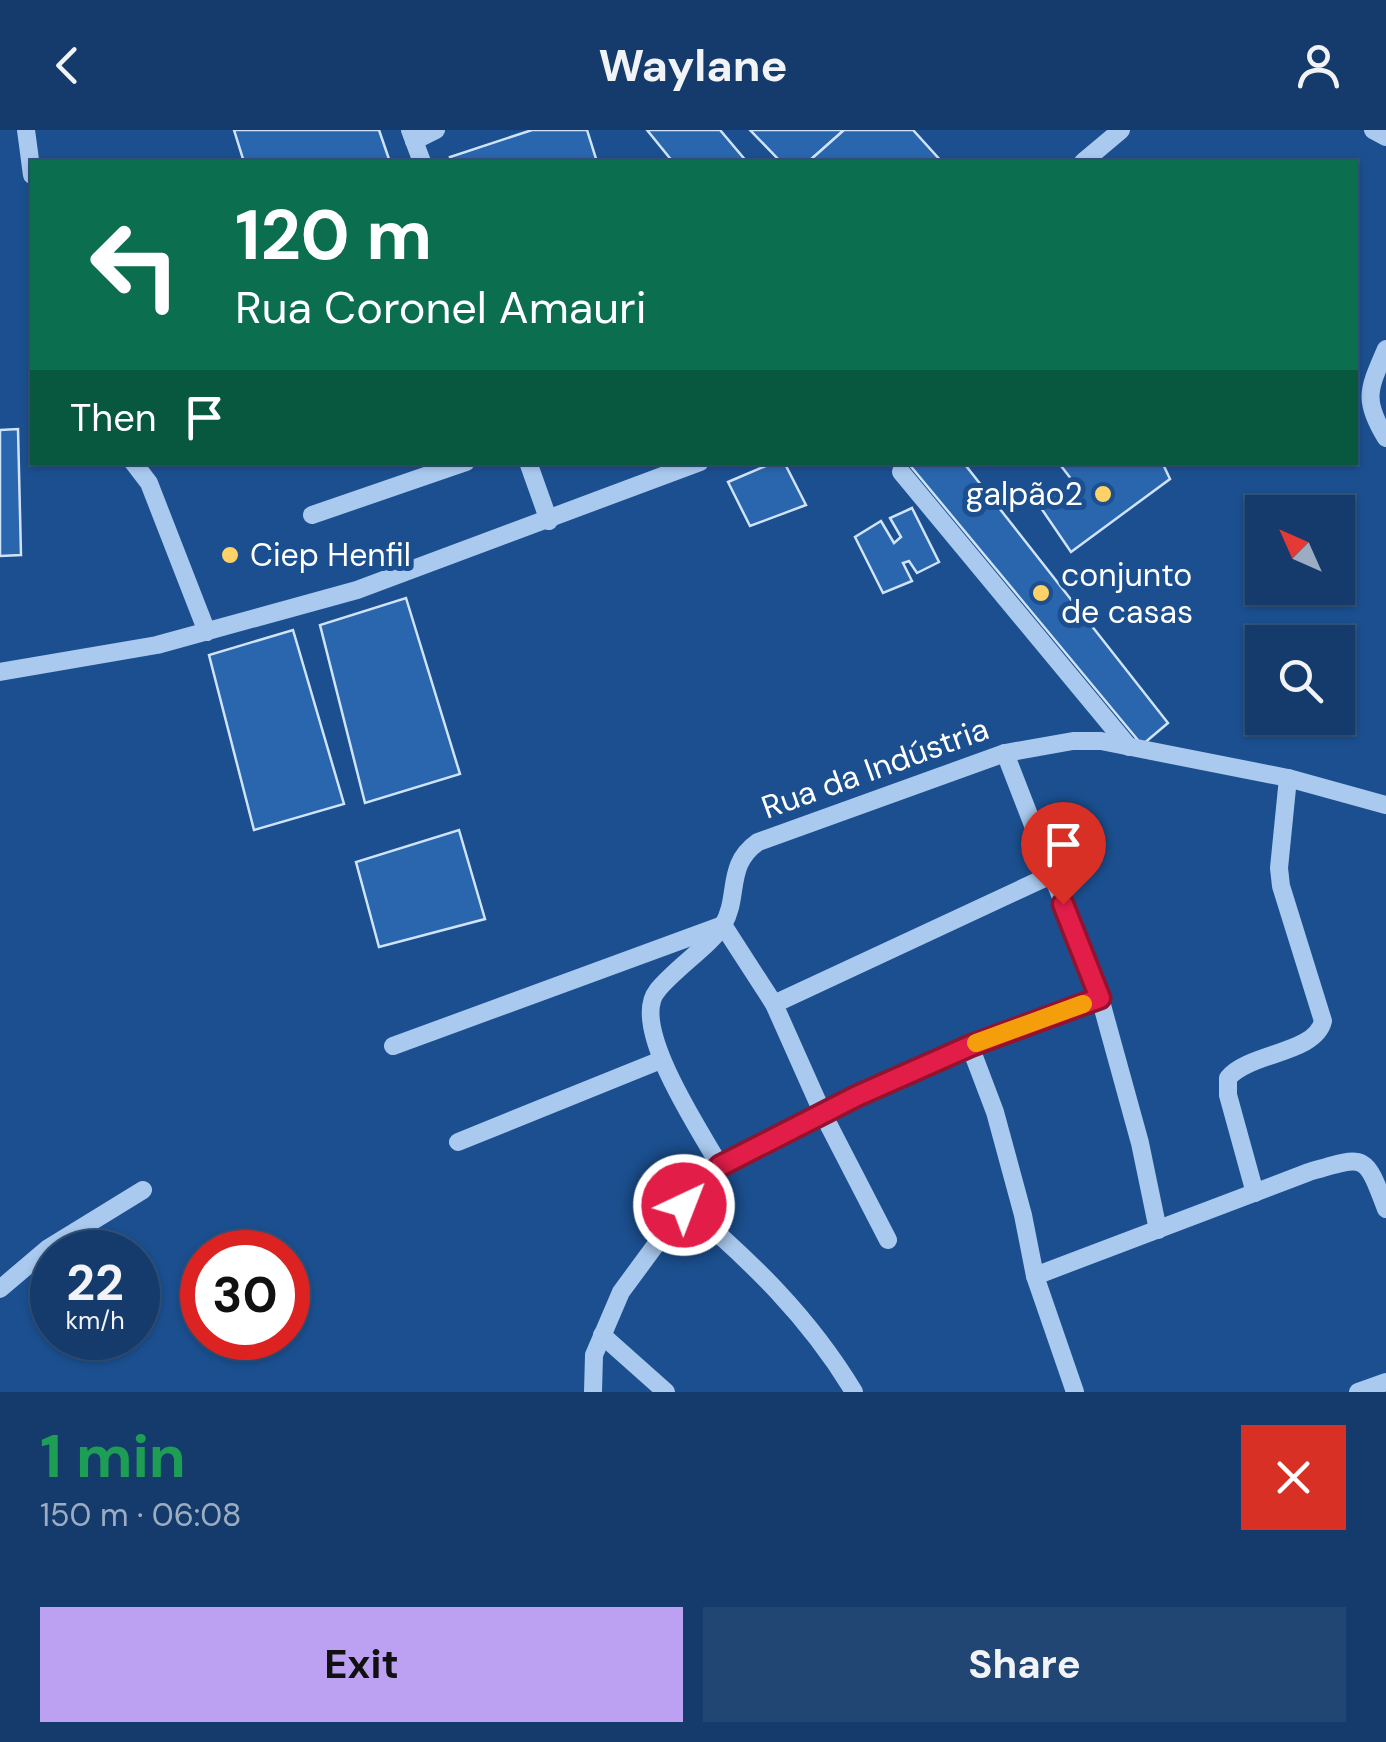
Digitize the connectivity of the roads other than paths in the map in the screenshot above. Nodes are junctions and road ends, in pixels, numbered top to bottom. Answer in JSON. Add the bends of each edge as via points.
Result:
{"nodes":[{"id":1,"x":26,"y":130,"type":"edge"},
{"id":2,"x":436,"y":130,"type":"edge"},
{"id":3,"x":1121,"y":130,"type":"edge"},
{"id":4,"x":1372,"y":130,"type":"edge"},
{"id":5,"x":412,"y":135,"type":"edge"},
{"id":6,"x":1386,"y":137,"type":"edge"},
{"id":7,"x":421,"y":160,"type":"edge"},
{"id":8,"x":1086,"y":160,"type":"edge"},
{"id":9,"x":30,"y":161,"type":"edge"},
{"id":10,"x":1386,"y":349,"type":"edge"},
{"id":11,"x":1386,"y":438,"type":"edge"},
{"id":12,"x":135,"y":465,"type":"edge"},
{"id":13,"x":457,"y":465,"type":"edge"},
{"id":14,"x":529,"y":465,"type":"edge"},
{"id":15,"x":692,"y":465,"type":"edge"},
{"id":16,"x":901,"y":472,"type":"dead end"},
{"id":17,"x":312,"y":515,"type":"dead end"},
{"id":18,"x":549,"y":521,"type":"junction"},
{"id":19,"x":207,"y":632,"type":"junction"},
{"id":20,"x":0,"y":672,"type":"edge"},
{"id":21,"x":1129,"y":747,"type":"junction"},
{"id":22,"x":1005,"y":752,"type":"junction"},
{"id":23,"x":1288,"y":778,"type":"junction"},
{"id":24,"x":1386,"y":805,"type":"edge"},
{"id":25,"x":1051,"y":875,"type":"junction"},
{"id":26,"x":723,"y":925,"type":"junction"},
{"id":27,"x":1100,"y":998,"type":"junction"},
{"id":28,"x":774,"y":1004,"type":"junction"},
{"id":29,"x":392,"y":1046,"type":"dead end"},
{"id":30,"x":970,"y":1046,"type":"junction"},
{"id":31,"x":662,"y":1060,"type":"junction"},
{"id":32,"x":823,"y":1114,"type":"junction"},
{"id":33,"x":458,"y":1142,"type":"dead end"},
{"id":34,"x":720,"y":1166,"type":"junction"},
{"id":35,"x":143,"y":1190,"type":"dead end"},
{"id":36,"x":1255,"y":1193,"type":"junction"},
{"id":37,"x":684,"y":1205,"type":"junction"},
{"id":38,"x":1386,"y":1209,"type":"edge"},
{"id":39,"x":1158,"y":1230,"type":"junction"},
{"id":40,"x":888,"y":1240,"type":"dead end"},
{"id":41,"x":1035,"y":1276,"type":"junction"},
{"id":42,"x":0,"y":1289,"type":"edge"},
{"id":43,"x":602,"y":1335,"type":"junction"},
{"id":44,"x":1386,"y":1382,"type":"edge"},
{"id":45,"x":593,"y":1392,"type":"edge"},
{"id":46,"x":666,"y":1392,"type":"edge"},
{"id":47,"x":854,"y":1392,"type":"edge"},
{"id":48,"x":1075,"y":1392,"type":"edge"},
{"id":49,"x":1358,"y":1392,"type":"edge"}],
"edges":[{"from":1,"to":9,"type":"street"},
{"from":2,"to":5,"type":"street"},
{"from":3,"to":8,"type":"street"},
{"from":4,"to":6,"type":"street"},
{"from":5,"to":7,"type":"street"},
{"from":10,"to":11,"type":"street","via":[[1368,400]]},
{"from":12,"to":19,"type":"street","via":[[149,483]]},
{"from":13,"to":17,"type":"street"},
{"from":14,"to":18,"type":"street"},
{"from":15,"to":18,"type":"street"},
{"from":16,"to":21,"type":"street"},
{"from":18,"to":19,"type":"street","via":[[356,590]]},
{"from":19,"to":20,"type":"street"},
{"from":21,"to":22,"type":"street","name":"Rua da Indústria","via":[[1073,741]]},
{"from":21,"to":23,"type":"street","name":"Rua da Indústria"},
{"from":22,"to":25,"type":"street"},
{"from":22,"to":26,"type":"street","name":"Rua da Indústria","via":[[748,848],[736,868]]},
{"from":23,"to":24,"type":"street","name":"Rua da Indústria"},
{"from":23,"to":36,"type":"street","via":[[1281,886],[1323,1021],[1311,1040],[1228,1078]]},
{"from":25,"to":27,"type":"street"},
{"from":25,"to":28,"type":"street"},
{"from":26,"to":28,"type":"street"},
{"from":26,"to":29,"type":"street"},
{"from":26,"to":31,"type":"street","via":[[650,1000]]},
{"from":27,"to":30,"type":"street"},
{"from":27,"to":39,"type":"street"},
{"from":28,"to":32,"type":"street"},
{"from":30,"to":32,"type":"street"},
{"from":30,"to":41,"type":"street","via":[[995,1112]]},
{"from":31,"to":33,"type":"street"},
{"from":31,"to":34,"type":"street"},
{"from":32,"to":34,"type":"street"},
{"from":32,"to":40,"type":"street"},
{"from":34,"to":37,"type":"street"},
{"from":35,"to":42,"type":"street","via":[[47,1248]]},
{"from":36,"to":38,"type":"street","via":[[1348,1160],[1373,1174]]},
{"from":36,"to":39,"type":"street"},
{"from":37,"to":43,"type":"street","via":[[621,1292]]},
{"from":37,"to":47,"type":"street","via":[[786,1298]]},
{"from":39,"to":41,"type":"street"},
{"from":41,"to":48,"type":"street"},
{"from":43,"to":45,"type":"street"},
{"from":43,"to":46,"type":"street"},
{"from":44,"to":49,"type":"street"}]}
